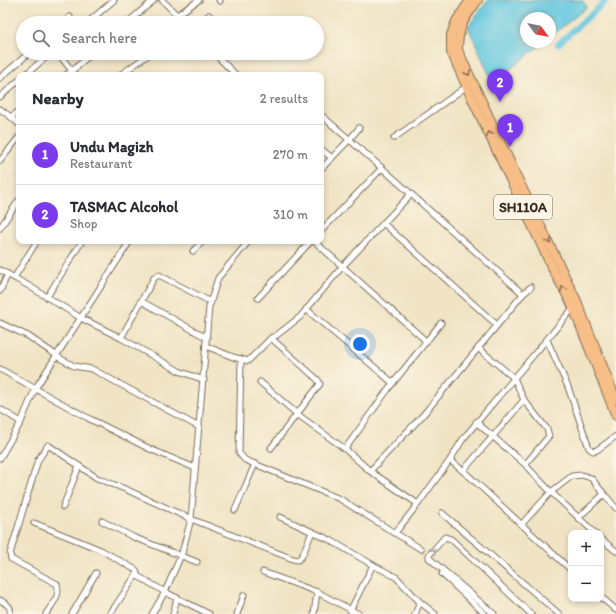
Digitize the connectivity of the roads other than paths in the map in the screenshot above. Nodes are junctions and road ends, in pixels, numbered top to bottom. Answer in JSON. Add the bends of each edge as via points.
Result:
{"nodes":[{"id":1,"x":114,"y":0,"type":"edge"},
{"id":2,"x":154,"y":0,"type":"edge"},
{"id":3,"x":162,"y":0,"type":"edge"},
{"id":4,"x":198,"y":0,"type":"edge"},
{"id":5,"x":470,"y":0,"type":"edge"},
{"id":6,"x":478,"y":0,"type":"edge"},
{"id":7,"x":177,"y":15,"type":"joint"},
{"id":8,"x":95,"y":16,"type":"edge"},
{"id":9,"x":135,"y":16,"type":"edge"},
{"id":10,"x":21,"y":60,"type":"edge"},
{"id":11,"x":43,"y":60,"type":"edge"},
{"id":12,"x":63,"y":60,"type":"edge"},
{"id":13,"x":85,"y":60,"type":"edge"},
{"id":14,"x":141,"y":60,"type":"edge"},
{"id":15,"x":221,"y":60,"type":"edge"},
{"id":16,"x":29,"y":72,"type":"edge"},
{"id":17,"x":72,"y":72,"type":"edge"},
{"id":18,"x":74,"y":72,"type":"edge"},
{"id":19,"x":124,"y":72,"type":"edge"},
{"id":20,"x":233,"y":72,"type":"edge"},
{"id":21,"x":0,"y":78,"type":"edge"},
{"id":22,"x":16,"y":83,"type":"edge"},
{"id":23,"x":466,"y":87,"type":"junction"},
{"id":24,"x":0,"y":97,"type":"edge"},
{"id":25,"x":0,"y":109,"type":"edge"},
{"id":26,"x":16,"y":113,"type":"edge"},
{"id":27,"x":11,"y":117,"type":"junction"},
{"id":28,"x":324,"y":118,"type":"edge"},
{"id":29,"x":16,"y":121,"type":"edge"},
{"id":30,"x":359,"y":128,"type":"dead end"},
{"id":31,"x":394,"y":138,"type":"dead end"},
{"id":32,"x":350,"y":140,"type":"junction"},
{"id":33,"x":16,"y":141,"type":"edge"},
{"id":34,"x":324,"y":151,"type":"edge"},
{"id":35,"x":332,"y":158,"type":"junction"},
{"id":36,"x":0,"y":161,"type":"edge"},
{"id":37,"x":324,"y":166,"type":"edge"},
{"id":38,"x":382,"y":168,"type":"junction"},
{"id":39,"x":411,"y":194,"type":"junction"},
{"id":40,"x":16,"y":204,"type":"edge"},
{"id":41,"x":383,"y":224,"type":"junction"},
{"id":42,"x":0,"y":228,"type":"edge"},
{"id":43,"x":324,"y":228,"type":"edge"},
{"id":44,"x":35,"y":244,"type":"edge"},
{"id":45,"x":80,"y":244,"type":"edge"},
{"id":46,"x":128,"y":244,"type":"edge"},
{"id":47,"x":200,"y":244,"type":"edge"},
{"id":48,"x":246,"y":244,"type":"edge"},
{"id":49,"x":310,"y":244,"type":"edge"},
{"id":50,"x":316,"y":244,"type":"edge"},
{"id":51,"x":193,"y":252,"type":"dead end"},
{"id":52,"x":342,"y":267,"type":"junction"},
{"id":53,"x":0,"y":270,"type":"edge"},
{"id":54,"x":8,"y":274,"type":"junction"},
{"id":55,"x":14,"y":278,"type":"junction"},
{"id":56,"x":531,"y":287,"type":"dead end"},
{"id":57,"x":0,"y":291,"type":"edge"},
{"id":58,"x":523,"y":294,"type":"junction"},
{"id":59,"x":47,"y":297,"type":"junction"},
{"id":60,"x":258,"y":298,"type":"dead end"},
{"id":61,"x":141,"y":301,"type":"junction"},
{"id":62,"x":211,"y":302,"type":"junction"},
{"id":63,"x":576,"y":306,"type":"junction"},
{"id":64,"x":306,"y":309,"type":"junction"},
{"id":65,"x":81,"y":318,"type":"junction"},
{"id":66,"x":0,"y":323,"type":"edge"},
{"id":67,"x":441,"y":323,"type":"dead end"},
{"id":68,"x":497,"y":325,"type":"junction"},
{"id":69,"x":121,"y":338,"type":"junction"},
{"id":70,"x":207,"y":338,"type":"junction"},
{"id":71,"x":271,"y":338,"type":"junction"},
{"id":72,"x":547,"y":340,"type":"junction"},
{"id":73,"x":426,"y":341,"type":"junction"},
{"id":74,"x":206,"y":346,"type":"junction"},
{"id":75,"x":478,"y":348,"type":"junction"},
{"id":76,"x":56,"y":356,"type":"junction"},
{"id":77,"x":241,"y":359,"type":"junction"},
{"id":78,"x":0,"y":369,"type":"edge"},
{"id":79,"x":514,"y":378,"type":"junction"},
{"id":80,"x":204,"y":380,"type":"junction"},
{"id":81,"x":260,"y":382,"type":"dead end"},
{"id":82,"x":393,"y":383,"type":"junction"},
{"id":83,"x":35,"y":389,"type":"junction"},
{"id":84,"x":616,"y":399,"type":"edge"},
{"id":85,"x":524,"y":400,"type":"junction"},
{"id":86,"x":0,"y":409,"type":"edge"},
{"id":87,"x":297,"y":414,"type":"junction"},
{"id":88,"x":616,"y":415,"type":"edge"},
{"id":89,"x":21,"y":422,"type":"junction"},
{"id":90,"x":476,"y":422,"type":"junction"},
{"id":91,"x":200,"y":427,"type":"junction"},
{"id":92,"x":492,"y":436,"type":"junction"},
{"id":93,"x":616,"y":436,"type":"edge"},
{"id":94,"x":271,"y":448,"type":"dead end"},
{"id":95,"x":345,"y":449,"type":"junction"},
{"id":96,"x":1,"y":455,"type":"edge"},
{"id":97,"x":450,"y":460,"type":"junction"},
{"id":98,"x":255,"y":464,"type":"junction"},
{"id":99,"x":526,"y":465,"type":"junction"},
{"id":100,"x":79,"y":466,"type":"junction"},
{"id":101,"x":195,"y":468,"type":"junction"},
{"id":102,"x":370,"y":471,"type":"junction"},
{"id":103,"x":463,"y":471,"type":"junction"},
{"id":104,"x":551,"y":492,"type":"junction"},
{"id":105,"x":604,"y":494,"type":"junction"},
{"id":106,"x":418,"y":504,"type":"junction"},
{"id":107,"x":63,"y":507,"type":"dead end"},
{"id":108,"x":616,"y":508,"type":"edge"},
{"id":109,"x":235,"y":510,"type":"dead end"},
{"id":110,"x":442,"y":512,"type":"dead end"},
{"id":111,"x":280,"y":517,"type":"dead end"},
{"id":112,"x":578,"y":518,"type":"junction"},
{"id":113,"x":191,"y":519,"type":"junction"},
{"id":114,"x":102,"y":522,"type":"dead end"},
{"id":115,"x":34,"y":523,"type":"dead end"},
{"id":116,"x":521,"y":525,"type":"junction"},
{"id":117,"x":592,"y":530,"type":"edge"},
{"id":118,"x":312,"y":532,"type":"junction"},
{"id":119,"x":395,"y":533,"type":"junction"},
{"id":120,"x":604,"y":541,"type":"edge"},
{"id":121,"x":422,"y":549,"type":"dead end"},
{"id":122,"x":616,"y":551,"type":"edge"},
{"id":123,"x":180,"y":556,"type":"junction"},
{"id":124,"x":198,"y":562,"type":"dead end"},
{"id":125,"x":373,"y":565,"type":"junction"},
{"id":126,"x":568,"y":567,"type":"edge"},
{"id":127,"x":263,"y":572,"type":"dead end"},
{"id":128,"x":96,"y":573,"type":"dead end"},
{"id":129,"x":442,"y":574,"type":"dead end"},
{"id":130,"x":136,"y":576,"type":"junction"},
{"id":131,"x":165,"y":592,"type":"junction"},
{"id":132,"x":317,"y":592,"type":"junction"},
{"id":133,"x":244,"y":595,"type":"dead end"},
{"id":134,"x":177,"y":598,"type":"junction"},
{"id":135,"x":0,"y":600,"type":"edge"},
{"id":136,"x":604,"y":600,"type":"edge"},
{"id":137,"x":420,"y":602,"type":"junction"},
{"id":138,"x":616,"y":610,"type":"edge"},
{"id":139,"x":111,"y":612,"type":"edge"},
{"id":140,"x":351,"y":612,"type":"edge"},
{"id":141,"x":10,"y":614,"type":"edge"},
{"id":142,"x":46,"y":614,"type":"edge"},
{"id":143,"x":72,"y":614,"type":"edge"},
{"id":144,"x":118,"y":614,"type":"edge"},
{"id":145,"x":152,"y":614,"type":"edge"},
{"id":146,"x":173,"y":614,"type":"edge"},
{"id":147,"x":209,"y":614,"type":"edge"},
{"id":148,"x":237,"y":614,"type":"edge"},
{"id":149,"x":314,"y":614,"type":"edge"},
{"id":150,"x":359,"y":614,"type":"edge"},
{"id":151,"x":415,"y":614,"type":"edge"},
{"id":152,"x":435,"y":614,"type":"edge"},
{"id":153,"x":486,"y":614,"type":"edge"},
{"id":154,"x":494,"y":614,"type":"edge"},
{"id":155,"x":531,"y":614,"type":"edge"},
{"id":156,"x":558,"y":614,"type":"edge"}],
"edges":[{"from":1,"to":8,"type":"street"},
{"from":2,"to":9,"type":"street"},
{"from":3,"to":7,"type":"street"},
{"from":4,"to":7,"type":"street"},
{"from":5,"to":23,"type":"main road","number":"SH110A","via":[[456,21],[451,35],[451,52]]},
{"from":6,"to":63,"type":"main road","number":"SH110A","one_way":true,"via":[[462,24],[458,36],[458,50]]},
{"from":10,"to":21,"type":"street"},
{"from":11,"to":16,"type":"street"},
{"from":12,"to":17,"type":"street"},
{"from":13,"to":18,"type":"street"},
{"from":14,"to":19,"type":"street"},
{"from":15,"to":20,"type":"street"},
{"from":22,"to":24,"type":"street"},
{"from":23,"to":31,"type":"street"},
{"from":63,"to":23,"type":"main road","number":"SH110A","one_way":true,"via":[[553,270]]},
{"from":25,"to":27,"type":"street"},
{"from":26,"to":27,"type":"street"},
{"from":27,"to":29,"type":"street"},
{"from":28,"to":32,"type":"street"},
{"from":30,"to":32,"type":"street"},
{"from":32,"to":35,"type":"street"},
{"from":32,"to":38,"type":"street"},
{"from":33,"to":36,"type":"street"},
{"from":34,"to":35,"type":"street"},
{"from":35,"to":37,"type":"street"},
{"from":38,"to":39,"type":"street"},
{"from":38,"to":43,"type":"street"},
{"from":39,"to":41,"type":"street"},
{"from":39,"to":58,"type":"street"},
{"from":40,"to":42,"type":"street"},
{"from":41,"to":52,"type":"street"},
{"from":41,"to":68,"type":"street"},
{"from":44,"to":55,"type":"street"},
{"from":45,"to":59,"type":"street"},
{"from":46,"to":65,"type":"street"},
{"from":47,"to":51,"type":"street"},
{"from":48,"to":62,"type":"street","via":[[218,278]]},
{"from":49,"to":60,"type":"street"},
{"from":50,"to":52,"type":"street"},
{"from":52,"to":64,"type":"street"},
{"from":52,"to":73,"type":"street"},
{"from":53,"to":54,"type":"street"},
{"from":54,"to":55,"type":"street"},
{"from":54,"to":57,"type":"street"},
{"from":55,"to":59,"type":"street"},
{"from":56,"to":58,"type":"street"},
{"from":58,"to":68,"type":"street"},
{"from":59,"to":65,"type":"street"},
{"from":61,"to":62,"type":"street","via":[[154,278],[159,275]]},
{"from":61,"to":69,"type":"street"},
{"from":61,"to":70,"type":"street"},
{"from":62,"to":70,"type":"street"},
{"from":63,"to":72,"type":"street"},
{"from":63,"to":84,"type":"main road","number":"SH110A"},
{"from":63,"to":88,"type":"main road","number":"SH110A"},
{"from":64,"to":71,"type":"street","via":[[300,317]]},
{"from":64,"to":82,"type":"street"},
{"from":65,"to":69,"type":"street"},
{"from":65,"to":76,"type":"street"},
{"from":66,"to":76,"type":"street","via":[[28,336]]},
{"from":67,"to":73,"type":"street"},
{"from":68,"to":75,"type":"street"},
{"from":69,"to":80,"type":"street","via":[[179,371]]},
{"from":70,"to":74,"type":"street"},
{"from":71,"to":77,"type":"street","via":[[248,361]]},
{"from":71,"to":87,"type":"street","via":[[320,384]]},
{"from":72,"to":79,"type":"street"},
{"from":72,"to":93,"type":"street","via":[[568,387],[589,448],[597,450]]},
{"from":73,"to":82,"type":"street"},
{"from":74,"to":77,"type":"street"},
{"from":74,"to":80,"type":"street"},
{"from":75,"to":79,"type":"street"},
{"from":75,"to":102,"type":"street","via":[[423,415]]},
{"from":76,"to":83,"type":"street"},
{"from":76,"to":91,"type":"street","via":[[74,366],[92,369]]},
{"from":77,"to":98,"type":"street","via":[[239,453],[245,460]]},
{"from":78,"to":83,"type":"street"},
{"from":79,"to":85,"type":"street"},
{"from":79,"to":90,"type":"street"},
{"from":80,"to":91,"type":"street"},
{"from":81,"to":87,"type":"street"},
{"from":82,"to":95,"type":"street"},
{"from":83,"to":89,"type":"street"},
{"from":83,"to":101,"type":"street","via":[[136,442]]},
{"from":85,"to":92,"type":"street"},
{"from":85,"to":99,"type":"street","via":[[549,434]]},
{"from":86,"to":89,"type":"street"},
{"from":87,"to":94,"type":"street"},
{"from":87,"to":95,"type":"street"},
{"from":89,"to":96,"type":"street"},
{"from":90,"to":92,"type":"street"},
{"from":90,"to":97,"type":"street"},
{"from":91,"to":101,"type":"street"},
{"from":92,"to":99,"type":"street"},
{"from":92,"to":103,"type":"street"},
{"from":95,"to":102,"type":"street"},
{"from":97,"to":103,"type":"street"},
{"from":97,"to":106,"type":"street"},
{"from":98,"to":109,"type":"street"},
{"from":98,"to":119,"type":"street","via":[[340,499]]},
{"from":99,"to":104,"type":"street"},
{"from":100,"to":107,"type":"street"},
{"from":100,"to":113,"type":"street","via":[[97,478]]},
{"from":100,"to":142,"type":"street","via":[[48,445],[38,460],[10,554],[11,559],[57,584],[59,594]]},
{"from":101,"to":113,"type":"street"},
{"from":102,"to":106,"type":"street"},
{"from":103,"to":116,"type":"street"},
{"from":104,"to":105,"type":"street","via":[[572,476],[582,475],[591,478]]},
{"from":104,"to":112,"type":"street"},
{"from":104,"to":116,"type":"street"},
{"from":105,"to":108,"type":"street"},
{"from":105,"to":112,"type":"street"},
{"from":106,"to":119,"type":"street"},
{"from":110,"to":156,"type":"street"},
{"from":111,"to":118,"type":"street"},
{"from":112,"to":117,"type":"street"},
{"from":113,"to":118,"type":"street","via":[[298,560]]},
{"from":113,"to":123,"type":"street"},
{"from":114,"to":123,"type":"street"},
{"from":115,"to":130,"type":"street","via":[[101,550],[136,570]]},
{"from":116,"to":126,"type":"street"},
{"from":118,"to":125,"type":"street"},
{"from":119,"to":121,"type":"street"},
{"from":120,"to":122,"type":"street"},
{"from":123,"to":124,"type":"street"},
{"from":123,"to":131,"type":"street"},
{"from":125,"to":137,"type":"street","via":[[396,577]]},
{"from":125,"to":140,"type":"street"},
{"from":127,"to":132,"type":"street"},
{"from":128,"to":143,"type":"street"},
{"from":129,"to":153,"type":"street"},
{"from":130,"to":131,"type":"street"},
{"from":130,"to":139,"type":"street"},
{"from":131,"to":134,"type":"street"},
{"from":131,"to":145,"type":"street"},
{"from":132,"to":140,"type":"street"},
{"from":132,"to":149,"type":"street"},
{"from":133,"to":148,"type":"street"},
{"from":134,"to":146,"type":"street"},
{"from":134,"to":147,"type":"street"},
{"from":135,"to":141,"type":"street","via":[[10,607]]},
{"from":136,"to":138,"type":"street"},
{"from":137,"to":151,"type":"street"},
{"from":137,"to":152,"type":"street"},
{"from":139,"to":144,"type":"street"},
{"from":140,"to":150,"type":"street"},
{"from":154,"to":155,"type":"street","one_way":true,"via":[[429,558],[445,537],[451,539]]}]}
